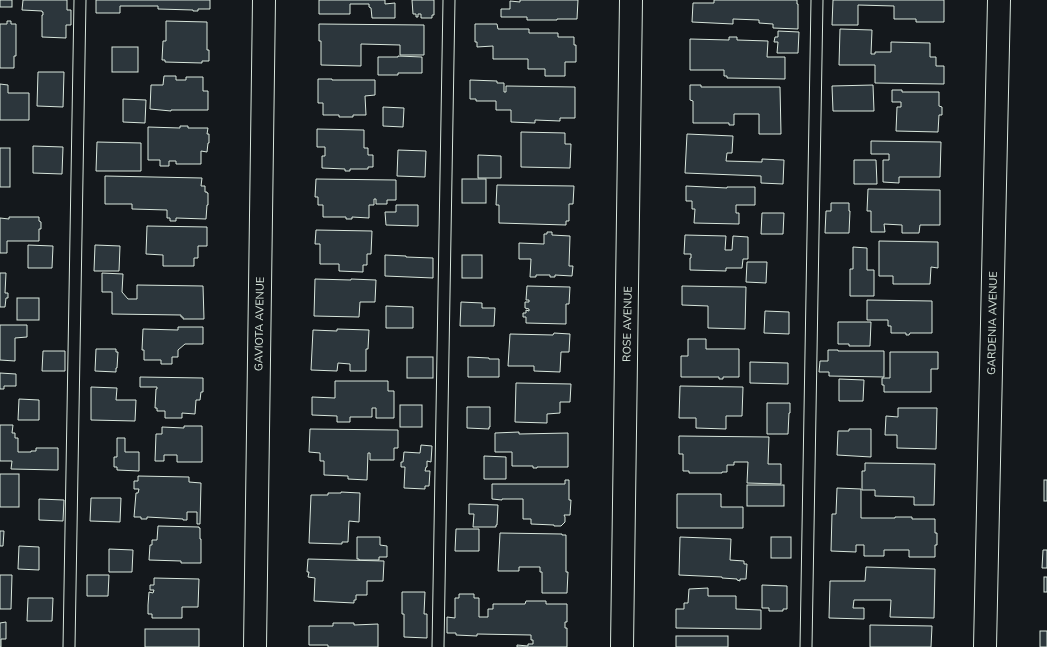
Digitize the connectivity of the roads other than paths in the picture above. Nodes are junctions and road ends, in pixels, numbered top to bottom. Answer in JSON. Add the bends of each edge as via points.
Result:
{"nodes":[{"id":1,"x":80,"y":0,"type":"edge"},
{"id":2,"x":264,"y":0,"type":"edge"},
{"id":3,"x":449,"y":0,"type":"edge"},
{"id":4,"x":632,"y":0,"type":"edge"},
{"id":5,"x":817,"y":0,"type":"edge"},
{"id":6,"x":998,"y":0,"type":"edge"},
{"id":7,"x":69,"y":647,"type":"edge"},
{"id":8,"x":255,"y":647,"type":"edge"},
{"id":9,"x":438,"y":647,"type":"edge"},
{"id":10,"x":622,"y":647,"type":"edge"},
{"id":11,"x":806,"y":647,"type":"edge"},
{"id":12,"x":985,"y":647,"type":"edge"}],
"edges":[{"from":1,"to":7,"type":"lane"},
{"from":2,"to":8,"type":"street","name":"GAVIOTA AVENUE"},
{"from":3,"to":9,"type":"lane"},
{"from":4,"to":10,"type":"street","name":"ROSE AVENUE"},
{"from":5,"to":11,"type":"lane"},
{"from":6,"to":12,"type":"street","name":"GARDENIA AVENUE"}]}
